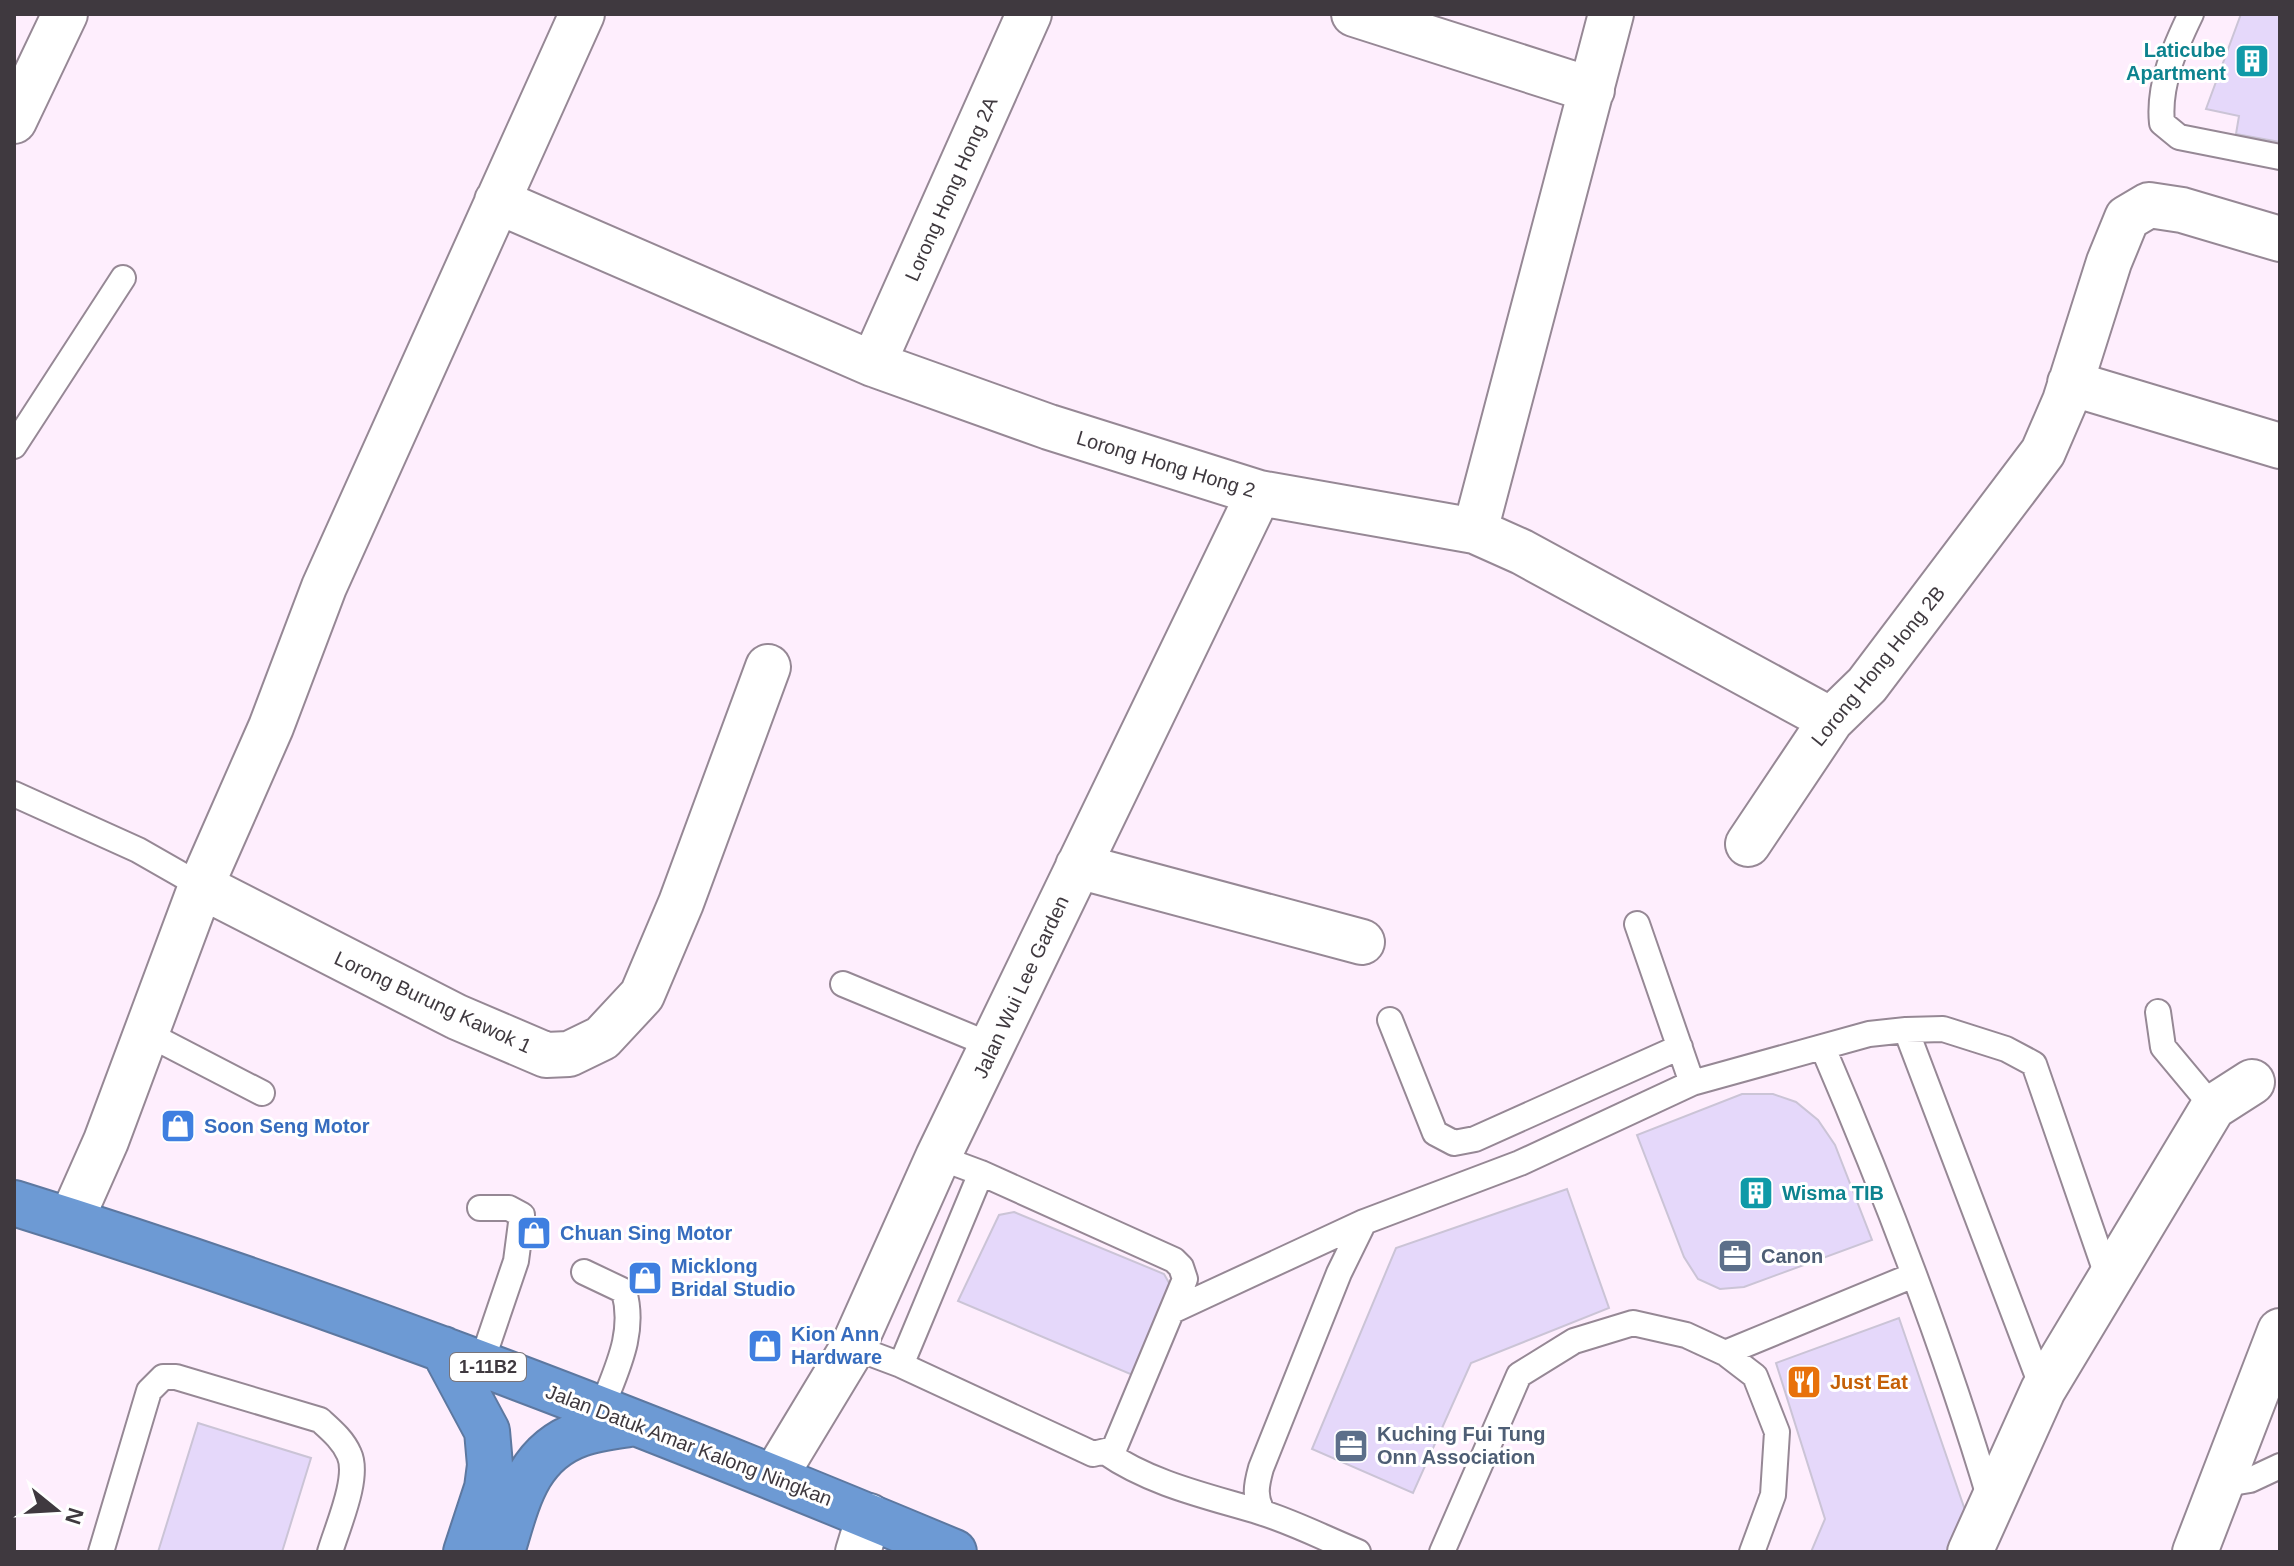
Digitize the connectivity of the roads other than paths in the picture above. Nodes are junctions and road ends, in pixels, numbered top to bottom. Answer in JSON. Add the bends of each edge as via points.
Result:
{"nodes":[{"id":1,"x":65,"y":14,"type":"edge"},
{"id":2,"x":582,"y":14,"type":"edge"},
{"id":3,"x":1029,"y":14,"type":"edge"},
{"id":4,"x":1354,"y":14,"type":"edge"},
{"id":5,"x":1611,"y":14,"type":"edge"},
{"id":6,"x":2191,"y":14,"type":"edge"},
{"id":7,"x":1592,"y":90,"type":"junction"},
{"id":8,"x":14,"y":121,"type":"edge"},
{"id":9,"x":2280,"y":157,"type":"edge"},
{"id":10,"x":497,"y":201,"type":"junction"},
{"id":11,"x":2280,"y":239,"type":"edge"},
{"id":12,"x":123,"y":278,"type":"dead end"},
{"id":13,"x":873,"y":364,"type":"junction"},
{"id":14,"x":2070,"y":383,"type":"junction"},
{"id":15,"x":14,"y":446,"type":"edge"},
{"id":16,"x":2280,"y":446,"type":"edge"},
{"id":17,"x":1259,"y":493,"type":"junction"},
{"id":18,"x":1475,"y":531,"type":"junction"},
{"id":19,"x":768,"y":667,"type":"dead end"},
{"id":20,"x":1831,"y":720,"type":"junction"},
{"id":21,"x":14,"y":794,"type":"edge"},
{"id":22,"x":1748,"y":844,"type":"dead end"},
{"id":23,"x":1078,"y":866,"type":"junction"},
{"id":24,"x":201,"y":886,"type":"junction"},
{"id":25,"x":1637,"y":924,"type":"dead end"},
{"id":26,"x":1362,"y":942,"type":"dead end"},
{"id":27,"x":843,"y":984,"type":"dead end"},
{"id":28,"x":2158,"y":1012,"type":"dead end"},
{"id":29,"x":1390,"y":1020,"type":"dead end"},
{"id":30,"x":1906,"y":1030,"type":"junction"},
{"id":31,"x":146,"y":1033,"type":"junction"},
{"id":32,"x":993,"y":1046,"type":"junction"},
{"id":33,"x":1680,"y":1047,"type":"junction"},
{"id":34,"x":1823,"y":1048,"type":"junction"},
{"id":35,"x":2252,"y":1082,"type":"dead end"},
{"id":36,"x":1692,"y":1083,"type":"junction"},
{"id":37,"x":262,"y":1093,"type":"dead end"},
{"id":38,"x":2213,"y":1107,"type":"junction"},
{"id":39,"x":938,"y":1157,"type":"junction"},
{"id":40,"x":981,"y":1173,"type":"junction"},
{"id":41,"x":14,"y":1203,"type":"edge"},
{"id":42,"x":480,"y":1208,"type":"dead end"},
{"id":43,"x":71,"y":1220,"type":"junction"},
{"id":44,"x":1364,"y":1222,"type":"junction"},
{"id":45,"x":584,"y":1272,"type":"dead end"},
{"id":46,"x":1914,"y":1275,"type":"junction"},
{"id":47,"x":2109,"y":1281,"type":"junction"},
{"id":48,"x":1172,"y":1311,"type":"junction"},
{"id":49,"x":2280,"y":1331,"type":"edge"},
{"id":50,"x":853,"y":1347,"type":"junction"},
{"id":51,"x":1725,"y":1353,"type":"junction"},
{"id":52,"x":462,"y":1356,"type":"junction"},
{"id":53,"x":901,"y":1365,"type":"junction"},
{"id":54,"x":2043,"y":1390,"type":"junction"},
{"id":55,"x":618,"y":1416,"type":"junction"},
{"id":56,"x":1105,"y":1452,"type":"junction"},
{"id":57,"x":2280,"y":1466,"type":"edge"},
{"id":58,"x":775,"y":1476,"type":"junction"},
{"id":59,"x":2220,"y":1485,"type":"junction"},
{"id":60,"x":1991,"y":1503,"type":"junction"},
{"id":61,"x":1263,"y":1513,"type":"junction"},
{"id":62,"x":863,"y":1534,"type":"edge"},
{"id":63,"x":101,"y":1552,"type":"edge"},
{"id":64,"x":330,"y":1552,"type":"edge"},
{"id":65,"x":466,"y":1552,"type":"edge"},
{"id":66,"x":502,"y":1552,"type":"edge"},
{"id":67,"x":954,"y":1552,"type":"edge"},
{"id":68,"x":1358,"y":1552,"type":"edge"},
{"id":69,"x":1442,"y":1552,"type":"edge"},
{"id":70,"x":1752,"y":1552,"type":"edge"},
{"id":71,"x":1970,"y":1552,"type":"edge"},
{"id":72,"x":2195,"y":1552,"type":"edge"}],
"edges":[{"from":1,"to":8,"type":"street"},
{"from":2,"to":10,"type":"street"},
{"from":3,"to":13,"type":"street","name":"Lorong Hong Hong 2A"},
{"from":4,"to":7,"type":"street"},
{"from":5,"to":7,"type":"street"},
{"from":6,"to":9,"type":"lane","via":[[2160,99],[2162,123],[2179,137]]},
{"from":7,"to":18,"type":"street"},
{"from":10,"to":13,"type":"street","name":"Lorong Hong Hong 2"},
{"from":10,"to":24,"type":"street","via":[[324,587],[271,727]]},
{"from":11,"to":14,"type":"street","name":"Lorong Hong Hong 2B","via":[[2149,205],[2127,218]]},
{"from":12,"to":15,"type":"lane"},
{"from":13,"to":17,"type":"street","name":"Lorong Hong Hong 2"},
{"from":14,"to":16,"type":"street"},
{"from":14,"to":20,"type":"street","name":"Lorong Hong Hong 2B","via":[[2043,452],[1867,685]]},
{"from":17,"to":18,"type":"street","name":"Lorong Hong Hong 2"},
{"from":17,"to":23,"type":"street","name":"Jalan Wui Lee Garden"},
{"from":18,"to":20,"type":"street","name":"Lorong Hong Hong 2"},
{"from":19,"to":24,"type":"street","name":"Lorong Burung Kawok 1","via":[[642,995],[602,1038],[569,1054],[546,1055],[457,1017]]},
{"from":20,"to":22,"type":"street","name":"Lorong Hong Hong 2B"},
{"from":21,"to":24,"type":"lane","via":[[138,850]]},
{"from":23,"to":26,"type":"street"},
{"from":23,"to":32,"type":"street","name":"Jalan Wui Lee Garden"},
{"from":24,"to":31,"type":"street"},
{"from":25,"to":33,"type":"lane"},
{"from":27,"to":32,"type":"lane"},
{"from":28,"to":38,"type":"lane","via":[[2163,1047]]},
{"from":29,"to":33,"type":"lane","via":[[1435,1133],[1454,1143],[1475,1139]]},
{"from":30,"to":34,"type":"lane"},
{"from":30,"to":47,"type":"lane","via":[[1943,1029],[2034,1064]]},
{"from":30,"to":54,"type":"lane"},
{"from":31,"to":37,"type":"lane"},
{"from":31,"to":43,"type":"street"},
{"from":32,"to":39,"type":"street","name":"Jalan Wui Lee Garden"},
{"from":33,"to":36,"type":"lane"},
{"from":34,"to":36,"type":"lane"},
{"from":34,"to":46,"type":"lane"},
{"from":35,"to":38,"type":"street"},
{"from":36,"to":44,"type":"lane","via":[[1520,1163]]},
{"from":38,"to":47,"type":"street"},
{"from":39,"to":40,"type":"lane"},
{"from":39,"to":50,"type":"street","name":"Jalan Wui Lee Garden"},
{"from":40,"to":48,"type":"lane","via":[[1174,1260],[1185,1279]]},
{"from":40,"to":53,"type":"lane"},
{"from":41,"to":43,"type":"highway","name":"Jalan Datuk Amar Kalong Ningkan","number":"1-11B2"},
{"from":42,"to":52,"type":"lane","via":[[509,1208],[522,1215],[516,1261]]},
{"from":43,"to":52,"type":"highway","name":"Jalan Datuk Amar Kalong Ningkan","number":"1-11B2"},
{"from":44,"to":48,"type":"lane"},
{"from":44,"to":61,"type":"lane","via":[[1261,1468],[1255,1488]]},
{"from":45,"to":55,"type":"lane","via":[[624,1291],[630,1311]]},
{"from":46,"to":51,"type":"lane"},
{"from":46,"to":60,"type":"lane"},
{"from":47,"to":54,"type":"street"},
{"from":48,"to":56,"type":"lane","via":[[1114,1449]]},
{"from":49,"to":59,"type":"street"},
{"from":50,"to":53,"type":"lane"},
{"from":50,"to":58,"type":"street","name":"Jalan Wui Lee Garden"},
{"from":51,"to":69,"type":"lane","via":[[1686,1335],[1633,1323],[1574,1341],[1519,1375]]},
{"from":51,"to":70,"type":"lane","via":[[1755,1376],[1777,1432],[1773,1495]]},
{"from":52,"to":55,"type":"highway","name":"Jalan Datuk Amar Kalong Ningkan","number":"1-11B2"},
{"from":52,"to":65,"type":"highway","via":[[487,1431],[490,1465]]},
{"from":53,"to":56,"type":"lane","via":[[1093,1454]]},
{"from":54,"to":60,"type":"street"},
{"from":55,"to":58,"type":"highway","name":"Jalan Datuk Amar Kalong Ningkan","number":"1-11B2"},
{"from":55,"to":66,"type":"highway","via":[[546,1454],[523,1483]]},
{"from":56,"to":61,"type":"lane","via":[[1145,1475]]},
{"from":57,"to":59,"type":"lane","via":[[2250,1480]]},
{"from":58,"to":62,"type":"highway","name":"Jalan Datuk Amar Kalong Ningkan","number":"1-11B2"},
{"from":59,"to":72,"type":"street"},
{"from":60,"to":71,"type":"street"},
{"from":61,"to":68,"type":"lane"},
{"from":62,"to":67,"type":"highway","name":"Jalan Datuk Amar Kalong Ningkan","number":"1-11B2"},
{"from":63,"to":64,"type":"lane","via":[[149,1391],[163,1377],[176,1377],[320,1420],[336,1435],[351,1456],[350,1486]]}]}
